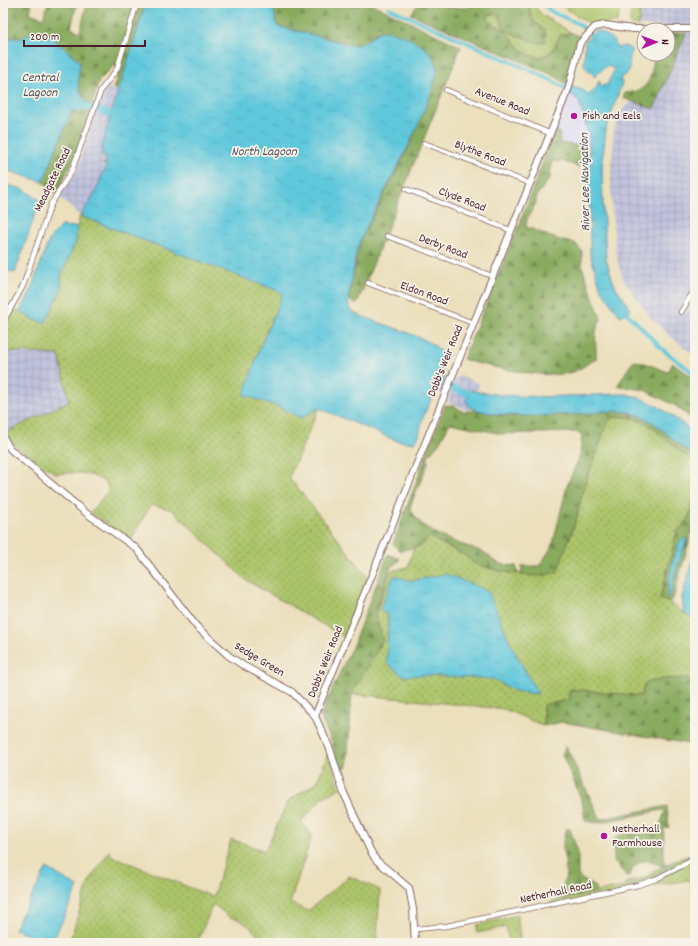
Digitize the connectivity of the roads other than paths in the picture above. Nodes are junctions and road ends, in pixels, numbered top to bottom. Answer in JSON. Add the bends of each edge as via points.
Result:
{"nodes":[{"id":1,"x":137,"y":3,"type":"edge"},
{"id":2,"x":695,"y":29,"type":"edge"},
{"id":3,"x":446,"y":90,"type":"dead end"},
{"id":4,"x":549,"y":133,"type":"junction"},
{"id":5,"x":424,"y":144,"type":"dead end"},
{"id":6,"x":529,"y":183,"type":"junction"},
{"id":7,"x":406,"y":189,"type":"dead end"},
{"id":8,"x":510,"y":230,"type":"junction"},
{"id":9,"x":387,"y":236,"type":"dead end"},
{"id":10,"x":492,"y":276,"type":"junction"},
{"id":11,"x":368,"y":283,"type":"dead end"},
{"id":12,"x":695,"y":289,"type":"edge"},
{"id":13,"x":681,"y":312,"type":"dead end"},
{"id":14,"x":3,"y":322,"type":"edge"},
{"id":15,"x":473,"y":323,"type":"junction"},
{"id":16,"x":3,"y":438,"type":"edge"},
{"id":17,"x":315,"y":716,"type":"junction"},
{"id":18,"x":695,"y":859,"type":"edge"},
{"id":19,"x":416,"y":929,"type":"junction"},
{"id":20,"x":415,"y":943,"type":"edge"}],
"edges":[{"from":1,"to":14,"type":"street","name":"Meadgate Road","via":[[117,69],[101,90],[72,170],[51,204],[23,286]]},
{"from":2,"to":4,"type":"street","name":"Dobb's Weir Road","via":[[595,27],[582,39],[566,95]]},
{"from":3,"to":4,"type":"street","name":"Avenue Road"},
{"from":4,"to":6,"type":"street","name":"Dobb's Weir Road"},
{"from":5,"to":6,"type":"street","name":"Blythe Road"},
{"from":6,"to":8,"type":"street","name":"Dobb's Weir Road"},
{"from":7,"to":8,"type":"street","name":"Clyde Road"},
{"from":8,"to":10,"type":"street","name":"Dobb's Weir Road"},
{"from":9,"to":10,"type":"street","name":"Derby Road"},
{"from":10,"to":15,"type":"street","name":"Dobb's Weir Road"},
{"from":11,"to":15,"type":"street","name":"Eldon Road"},
{"from":12,"to":13,"type":"street"},
{"from":15,"to":17,"type":"street","name":"Dobb's Weir Road"},
{"from":16,"to":17,"type":"street","name":"Sedge Green","via":[[10,449],[86,513],[136,548],[197,627],[217,645],[244,666],[292,692]]},
{"from":17,"to":19,"type":"street","name":"Sedge Green","via":[[330,749],[343,791],[370,850],[376,860],[409,888]]},
{"from":18,"to":19,"type":"street","name":"Netherhall Road","via":[[638,886],[447,926]]},
{"from":19,"to":20,"type":"street","name":"Sedge Green"}]}
